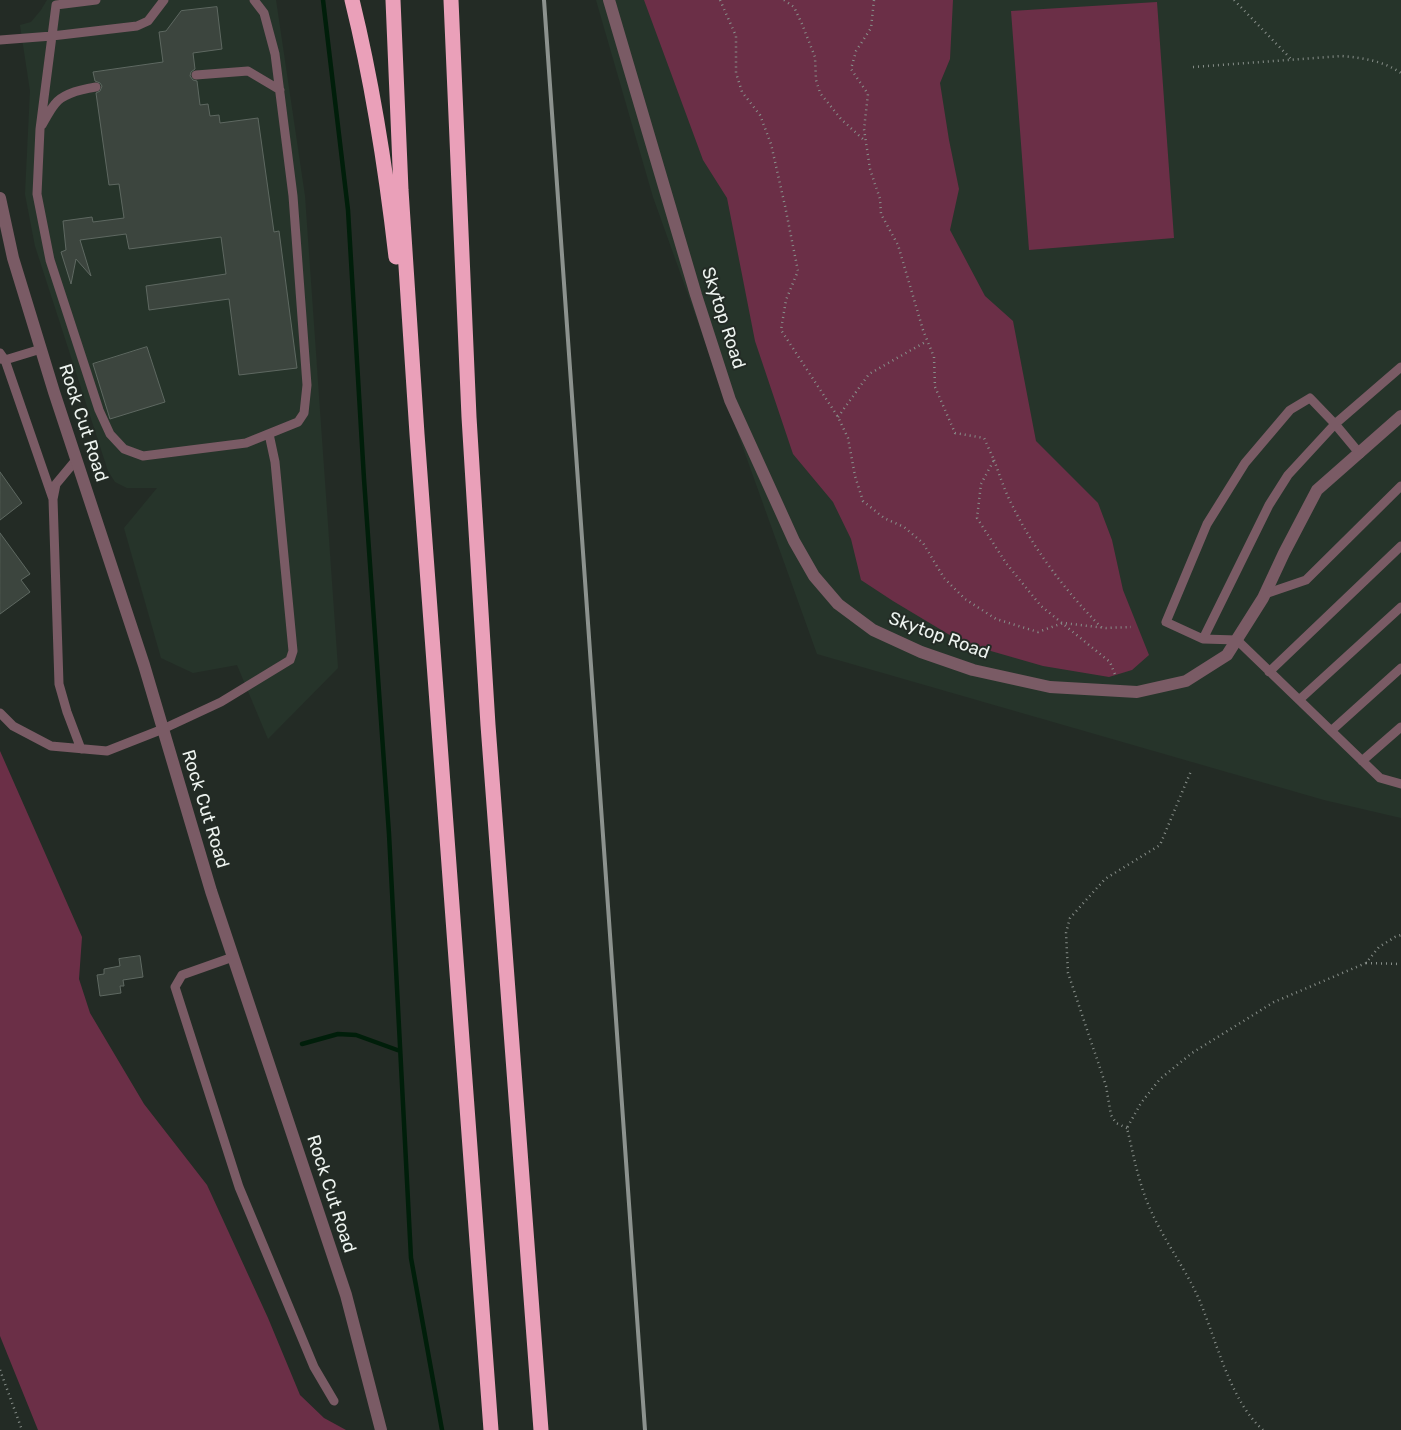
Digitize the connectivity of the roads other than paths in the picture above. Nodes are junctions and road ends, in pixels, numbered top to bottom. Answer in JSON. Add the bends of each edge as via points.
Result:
{"nodes":[{"id":1,"x":96,"y":0,"type":"edge"},
{"id":2,"x":164,"y":0,"type":"edge"},
{"id":3,"x":254,"y":0,"type":"edge"},
{"id":4,"x":352,"y":0,"type":"edge"},
{"id":5,"x":393,"y":0,"type":"edge"},
{"id":6,"x":451,"y":0,"type":"edge"},
{"id":7,"x":609,"y":0,"type":"edge"},
{"id":8,"x":52,"y":36,"type":"junction"},
{"id":9,"x":0,"y":40,"type":"edge"},
{"id":10,"x":196,"y":75,"type":"dead end"},
{"id":11,"x":96,"y":87,"type":"dead end"},
{"id":12,"x":280,"y":90,"type":"junction"},
{"id":13,"x":40,"y":129,"type":"junction"},
{"id":14,"x":0,"y":198,"type":"edge"},
{"id":15,"x":40,"y":349,"type":"junction"},
{"id":16,"x":2,"y":357,"type":"edge"},
{"id":17,"x":1401,"y":367,"type":"edge"},
{"id":18,"x":1401,"y":416,"type":"edge"},
{"id":19,"x":1335,"y":424,"type":"junction"},
{"id":20,"x":269,"y":434,"type":"junction"},
{"id":21,"x":417,"y":434,"type":"junction"},
{"id":22,"x":1360,"y":454,"type":"junction"},
{"id":23,"x":76,"y":460,"type":"junction"},
{"id":24,"x":1401,"y":486,"type":"edge"},
{"id":25,"x":53,"y":499,"type":"junction"},
{"id":26,"x":1401,"y":546,"type":"edge"},
{"id":27,"x":1265,"y":594,"type":"junction"},
{"id":28,"x":1401,"y":607,"type":"edge"},
{"id":29,"x":1203,"y":639,"type":"junction"},
{"id":30,"x":1236,"y":640,"type":"junction"},
{"id":31,"x":1401,"y":668,"type":"edge"},
{"id":32,"x":1269,"y":672,"type":"junction"},
{"id":33,"x":1299,"y":700,"type":"junction"},
{"id":34,"x":0,"y":713,"type":"edge"},
{"id":35,"x":1401,"y":727,"type":"edge"},
{"id":36,"x":163,"y":729,"type":"junction"},
{"id":37,"x":1331,"y":731,"type":"junction"},
{"id":38,"x":81,"y":748,"type":"junction"},
{"id":39,"x":1362,"y":762,"type":"junction"},
{"id":40,"x":1401,"y":784,"type":"edge"},
{"id":41,"x":233,"y":957,"type":"junction"},
{"id":42,"x":334,"y":1401,"type":"dead end"},
{"id":43,"x":381,"y":1430,"type":"edge"},
{"id":44,"x":490,"y":1430,"type":"edge"},
{"id":45,"x":541,"y":1430,"type":"edge"}],
"edges":[{"from":1,"to":8,"type":"lane","via":[[56,5]]},
{"from":2,"to":8,"type":"lane","via":[[148,21],[137,26]]},
{"from":3,"to":12,"type":"lane","via":[[264,13]]},
{"from":4,"to":21,"type":"highway","via":[[367,61],[388,187]]},
{"from":5,"to":21,"type":"highway","via":[[401,190]]},
{"from":6,"to":45,"type":"highway","via":[[469,417],[488,725]]},
{"from":7,"to":30,"type":"street","name":"Skytop Road","via":[[730,400],[794,541],[814,576],[838,604],[873,630],[921,652],[973,670],[1050,687],[1137,692],[1186,681],[1227,655]]},
{"from":8,"to":9,"type":"lane"},
{"from":8,"to":13,"type":"lane"},
{"from":10,"to":12,"type":"lane","via":[[248,71]]},
{"from":11,"to":13,"type":"lane","via":[[64,96],[56,102]]},
{"from":12,"to":20,"type":"lane","via":[[293,196],[308,385],[304,413],[298,422]]},
{"from":13,"to":20,"type":"lane","via":[[37,194],[50,260],[99,410],[110,434],[124,449],[143,456],[246,443]]},
{"from":14,"to":15,"type":"street","name":"Rock Cut Road","via":[[13,258]]},
{"from":15,"to":16,"type":"lane"},
{"from":15,"to":23,"type":"street","name":"Rock Cut Road"},
{"from":16,"to":25,"type":"lane"},
{"from":17,"to":19,"type":"lane"},
{"from":18,"to":22,"type":"street","name":"Skytop Road"},
{"from":19,"to":22,"type":"lane"},
{"from":19,"to":29,"type":"lane","via":[[1288,475],[1269,505]]},
{"from":19,"to":29,"type":"lane","via":[[1310,398],[1290,410],[1245,462],[1207,524],[1166,622]]},
{"from":20,"to":36,"type":"lane","via":[[293,651],[290,660],[221,702]]},
{"from":21,"to":44,"type":"highway"},
{"from":22,"to":27,"type":"street","name":"Skytop Road","via":[[1318,490]]},
{"from":23,"to":25,"type":"lane","via":[[56,484]]},
{"from":23,"to":36,"type":"street","name":"Rock Cut Road"},
{"from":24,"to":27,"type":"lane","via":[[1306,580]]},
{"from":25,"to":38,"type":"lane","via":[[59,684]]},
{"from":26,"to":32,"type":"lane"},
{"from":27,"to":30,"type":"street","name":"Skytop Road"},
{"from":28,"to":33,"type":"lane"},
{"from":29,"to":30,"type":"lane"},
{"from":30,"to":32,"type":"lane"},
{"from":31,"to":37,"type":"lane"},
{"from":32,"to":33,"type":"lane"},
{"from":33,"to":37,"type":"lane"},
{"from":34,"to":38,"type":"lane","via":[[13,726],[51,746]]},
{"from":35,"to":39,"type":"lane"},
{"from":36,"to":38,"type":"lane","via":[[107,751]]},
{"from":36,"to":41,"type":"street","name":"Rock Cut Road"},
{"from":37,"to":39,"type":"lane"},
{"from":39,"to":40,"type":"lane","via":[[1380,778]]},
{"from":41,"to":42,"type":"lane","via":[[182,975],[175,987],[239,1187],[314,1367]]},
{"from":41,"to":43,"type":"street","name":"Rock Cut Road","via":[[346,1295]]}]}
